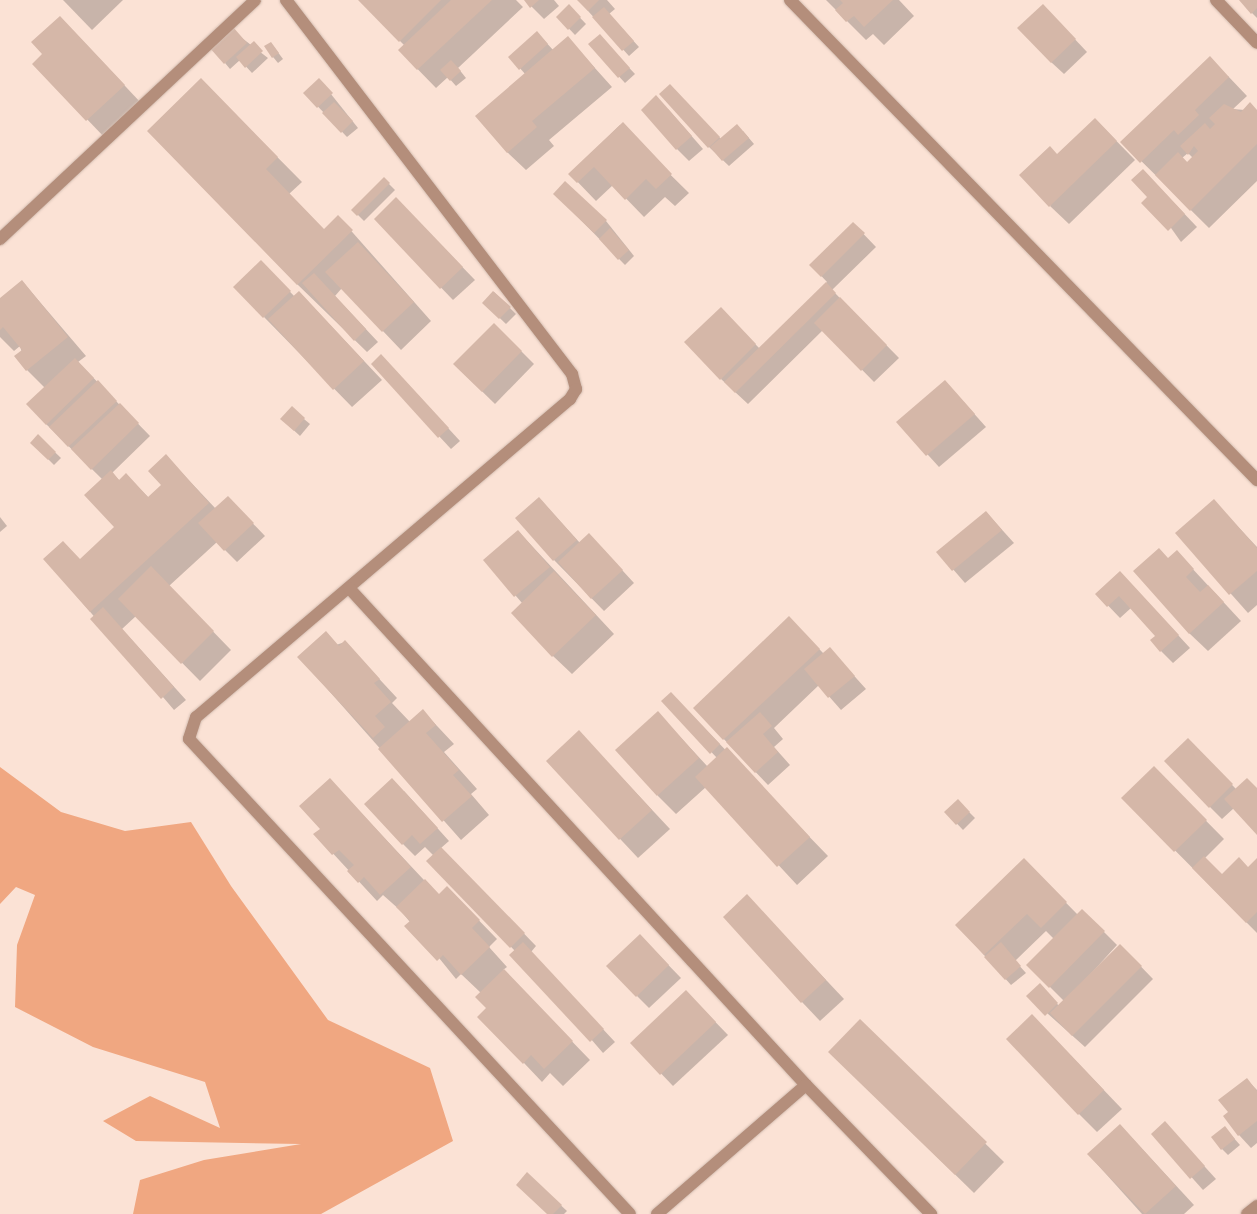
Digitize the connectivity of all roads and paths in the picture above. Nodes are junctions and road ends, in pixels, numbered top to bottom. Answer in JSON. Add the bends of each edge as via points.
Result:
{"nodes":[{"id":1,"x":255,"y":0,"type":"edge"},
{"id":2,"x":286,"y":0,"type":"edge"},
{"id":3,"x":790,"y":0,"type":"edge"},
{"id":4,"x":1216,"y":0,"type":"edge"},
{"id":5,"x":1257,"y":43,"type":"edge"},
{"id":6,"x":0,"y":239,"type":"edge"},
{"id":7,"x":1257,"y":480,"type":"edge"},
{"id":8,"x":349,"y":588,"type":"junction"},
{"id":9,"x":806,"y":1085,"type":"junction"},
{"id":10,"x":1257,"y":1206,"type":"edge"},
{"id":11,"x":630,"y":1214,"type":"edge"},
{"id":12,"x":658,"y":1214,"type":"edge"},
{"id":13,"x":931,"y":1214,"type":"edge"},
{"id":14,"x":1247,"y":1214,"type":"edge"}],
"edges":[{"from":1,"to":6,"type":"street"},
{"from":2,"to":8,"type":"street","via":[[572,374],[576,389],[570,399]]},
{"from":3,"to":7,"type":"street"},
{"from":4,"to":5,"type":"street"},
{"from":8,"to":9,"type":"street"},
{"from":8,"to":11,"type":"street","via":[[196,717],[189,739]]},
{"from":9,"to":12,"type":"street"},
{"from":9,"to":13,"type":"street"},
{"from":10,"to":14,"type":"street"}]}
